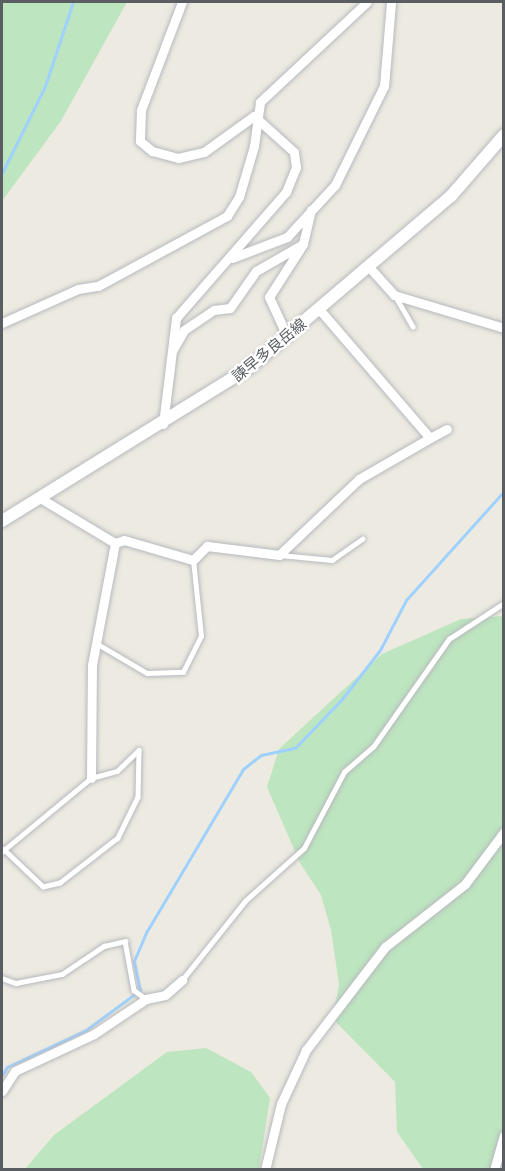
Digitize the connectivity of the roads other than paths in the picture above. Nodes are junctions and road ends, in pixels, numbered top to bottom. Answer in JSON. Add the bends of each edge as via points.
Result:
{"nodes":[{"id":1,"x":182,"y":2,"type":"edge"},
{"id":2,"x":367,"y":2,"type":"edge"},
{"id":3,"x":391,"y":2,"type":"edge"},
{"id":4,"x":254,"y":116,"type":"junction"},
{"id":5,"x":504,"y":135,"type":"edge"},
{"id":6,"x":311,"y":210,"type":"junction"},
{"id":7,"x":303,"y":244,"type":"junction"},
{"id":8,"x":231,"y":259,"type":"junction"},
{"id":9,"x":369,"y":267,"type":"junction"},
{"id":10,"x":394,"y":295,"type":"junction"},
{"id":11,"x":319,"y":309,"type":"junction"},
{"id":12,"x":2,"y":323,"type":"edge"},
{"id":13,"x":413,"y":326,"type":"dead end"},
{"id":14,"x":504,"y":328,"type":"edge"},
{"id":15,"x":287,"y":336,"type":"junction"},
{"id":16,"x":169,"y":359,"type":"junction"},
{"id":17,"x":163,"y":424,"type":"junction"},
{"id":18,"x":447,"y":429,"type":"dead end"},
{"id":19,"x":430,"y":438,"type":"junction"},
{"id":20,"x":40,"y":498,"type":"junction"},
{"id":21,"x":2,"y":521,"type":"edge"},
{"id":22,"x":362,"y":539,"type":"dead end"},
{"id":23,"x":115,"y":543,"type":"junction"},
{"id":24,"x":279,"y":555,"type":"junction"},
{"id":25,"x":193,"y":560,"type":"junction"},
{"id":26,"x":504,"y":603,"type":"edge"},
{"id":27,"x":96,"y":643,"type":"junction"},
{"id":28,"x":91,"y":778,"type":"junction"},
{"id":29,"x":504,"y":832,"type":"edge"},
{"id":30,"x":3,"y":851,"type":"edge"},
{"id":31,"x":2,"y":978,"type":"edge"},
{"id":32,"x":182,"y":980,"type":"joint"},
{"id":33,"x":144,"y":998,"type":"junction"},
{"id":34,"x":2,"y":1091,"type":"edge"},
{"id":35,"x":504,"y":1135,"type":"edge"},
{"id":36,"x":265,"y":1170,"type":"edge"},
{"id":37,"x":494,"y":1170,"type":"edge"}],
"edges":[{"from":1,"to":4,"type":"street","via":[[141,110],[140,141],[152,151],[178,158],[204,152]]},
{"from":2,"to":4,"type":"street","via":[[260,102]]},
{"from":3,"to":6,"type":"street","via":[[384,86],[335,185]]},
{"from":4,"to":8,"type":"street","via":[[294,152],[296,167],[285,192]]},
{"from":4,"to":12,"type":"street","via":[[254,146],[239,197],[227,216],[98,286],[78,289]]},
{"from":5,"to":9,"type":"main road","name":"諫早多良岳線","via":[[451,196]]},
{"from":6,"to":7,"type":"street"},
{"from":6,"to":8,"type":"street","via":[[287,237]]},
{"from":7,"to":15,"type":"street","via":[[269,297]]},
{"from":7,"to":16,"type":"street","via":[[256,271],[230,308],[207,313],[183,330]]},
{"from":8,"to":16,"type":"street","via":[[176,318]]},
{"from":9,"to":10,"type":"street"},
{"from":9,"to":11,"type":"main road","name":"諫早多良岳線"},
{"from":10,"to":13,"type":"lane"},
{"from":10,"to":14,"type":"street"},
{"from":11,"to":15,"type":"main road","name":"諫早多良岳線"},
{"from":11,"to":19,"type":"street"},
{"from":15,"to":17,"type":"main road","name":"諫早多良岳線","via":[[250,368]]},
{"from":16,"to":17,"type":"street"},
{"from":17,"to":20,"type":"main road","name":"諫早多良岳線"},
{"from":18,"to":19,"type":"street"},
{"from":19,"to":24,"type":"street","via":[[359,479]]},
{"from":20,"to":21,"type":"main road","name":"諫早多良岳線"},
{"from":20,"to":23,"type":"street"},
{"from":22,"to":24,"type":"lane","via":[[332,560]]},
{"from":23,"to":25,"type":"street","via":[[124,540]]},
{"from":23,"to":27,"type":"street"},
{"from":24,"to":25,"type":"street","via":[[207,546]]},
{"from":25,"to":27,"type":"lane","via":[[201,636],[183,672],[147,673]]},
{"from":26,"to":32,"type":"lane","via":[[449,639],[373,747],[344,772],[304,848],[244,901]]},
{"from":27,"to":28,"type":"street","via":[[88,729]]},
{"from":28,"to":30,"type":"lane"},
{"from":28,"to":30,"type":"lane","via":[[117,771],[139,750],[138,797],[118,838],[49,887]]},
{"from":29,"to":36,"type":"street","via":[[465,884],[385,947],[306,1050],[281,1104]]},
{"from":31,"to":33,"type":"lane","via":[[16,983],[62,974],[104,946],[125,941],[134,990]]},
{"from":32,"to":33,"type":"street","via":[[165,995]]},
{"from":33,"to":34,"type":"street","via":[[94,1034],[15,1071]]},
{"from":35,"to":37,"type":"street"}]}
